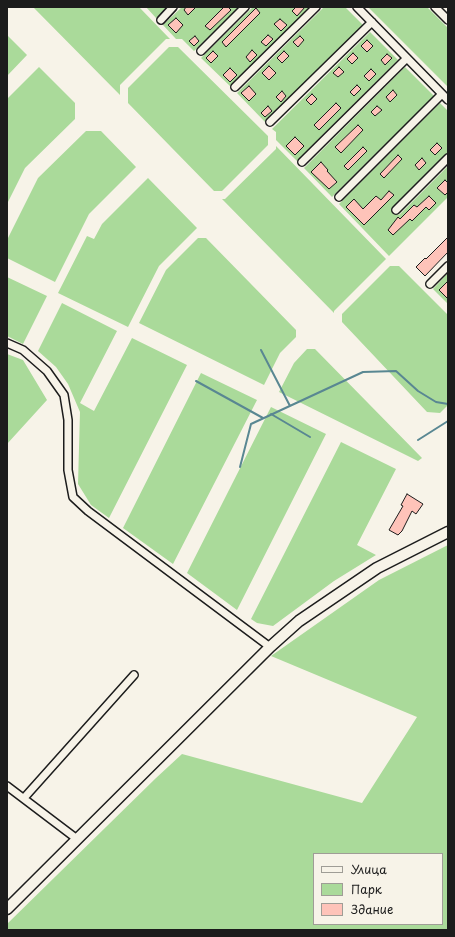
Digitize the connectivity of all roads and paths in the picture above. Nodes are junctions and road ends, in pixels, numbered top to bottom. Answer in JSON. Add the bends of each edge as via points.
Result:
{"nodes":[{"id":1,"x":173,"y":7,"type":"edge"},
{"id":2,"x":245,"y":7,"type":"edge"},
{"id":3,"x":316,"y":7,"type":"edge"},
{"id":4,"x":356,"y":7,"type":"edge"},
{"id":5,"x":435,"y":7,"type":"edge"},
{"id":6,"x":161,"y":20,"type":"dead end"},
{"id":7,"x":448,"y":20,"type":"edge"},
{"id":8,"x":372,"y":22,"type":"junction"},
{"id":9,"x":201,"y":51,"type":"dead end"},
{"id":10,"x":407,"y":58,"type":"junction"},
{"id":11,"x":235,"y":87,"type":"dead end"},
{"id":12,"x":442,"y":94,"type":"junction"},
{"id":13,"x":448,"y":100,"type":"edge"},
{"id":14,"x":270,"y":122,"type":"dead end"},
{"id":15,"x":448,"y":158,"type":"edge"},
{"id":16,"x":302,"y":162,"type":"dead end"},
{"id":17,"x":340,"y":197,"type":"dead end"},
{"id":18,"x":396,"y":210,"type":"dead end"},
{"id":19,"x":448,"y":266,"type":"edge"},
{"id":20,"x":430,"y":284,"type":"dead end"},
{"id":21,"x":7,"y":343,"type":"edge"},
{"id":22,"x":448,"y":532,"type":"edge"},
{"id":23,"x":270,"y":647,"type":"junction"},
{"id":24,"x":134,"y":675,"type":"dead end"},
{"id":25,"x":8,"y":788,"type":"edge"},
{"id":26,"x":24,"y":798,"type":"junction"},
{"id":27,"x":77,"y":839,"type":"junction"},
{"id":28,"x":7,"y":909,"type":"edge"}],
"edges":[{"from":1,"to":6,"type":"street"},
{"from":2,"to":9,"type":"street"},
{"from":3,"to":11,"type":"street"},
{"from":4,"to":8,"type":"street"},
{"from":5,"to":7,"type":"street"},
{"from":8,"to":10,"type":"street"},
{"from":8,"to":14,"type":"street"},
{"from":10,"to":12,"type":"street"},
{"from":10,"to":16,"type":"street"},
{"from":12,"to":13,"type":"street"},
{"from":12,"to":17,"type":"street"},
{"from":15,"to":18,"type":"street"},
{"from":19,"to":20,"type":"street"},
{"from":21,"to":23,"type":"street","via":[[23,350],[47,371],[64,395],[68,420],[68,470],[73,497],[88,511]]},
{"from":22,"to":23,"type":"street","via":[[377,568],[299,620]]},
{"from":23,"to":27,"type":"street"},
{"from":24,"to":26,"type":"street"},
{"from":25,"to":26,"type":"street"},
{"from":26,"to":27,"type":"street"},
{"from":27,"to":28,"type":"street"}]}
